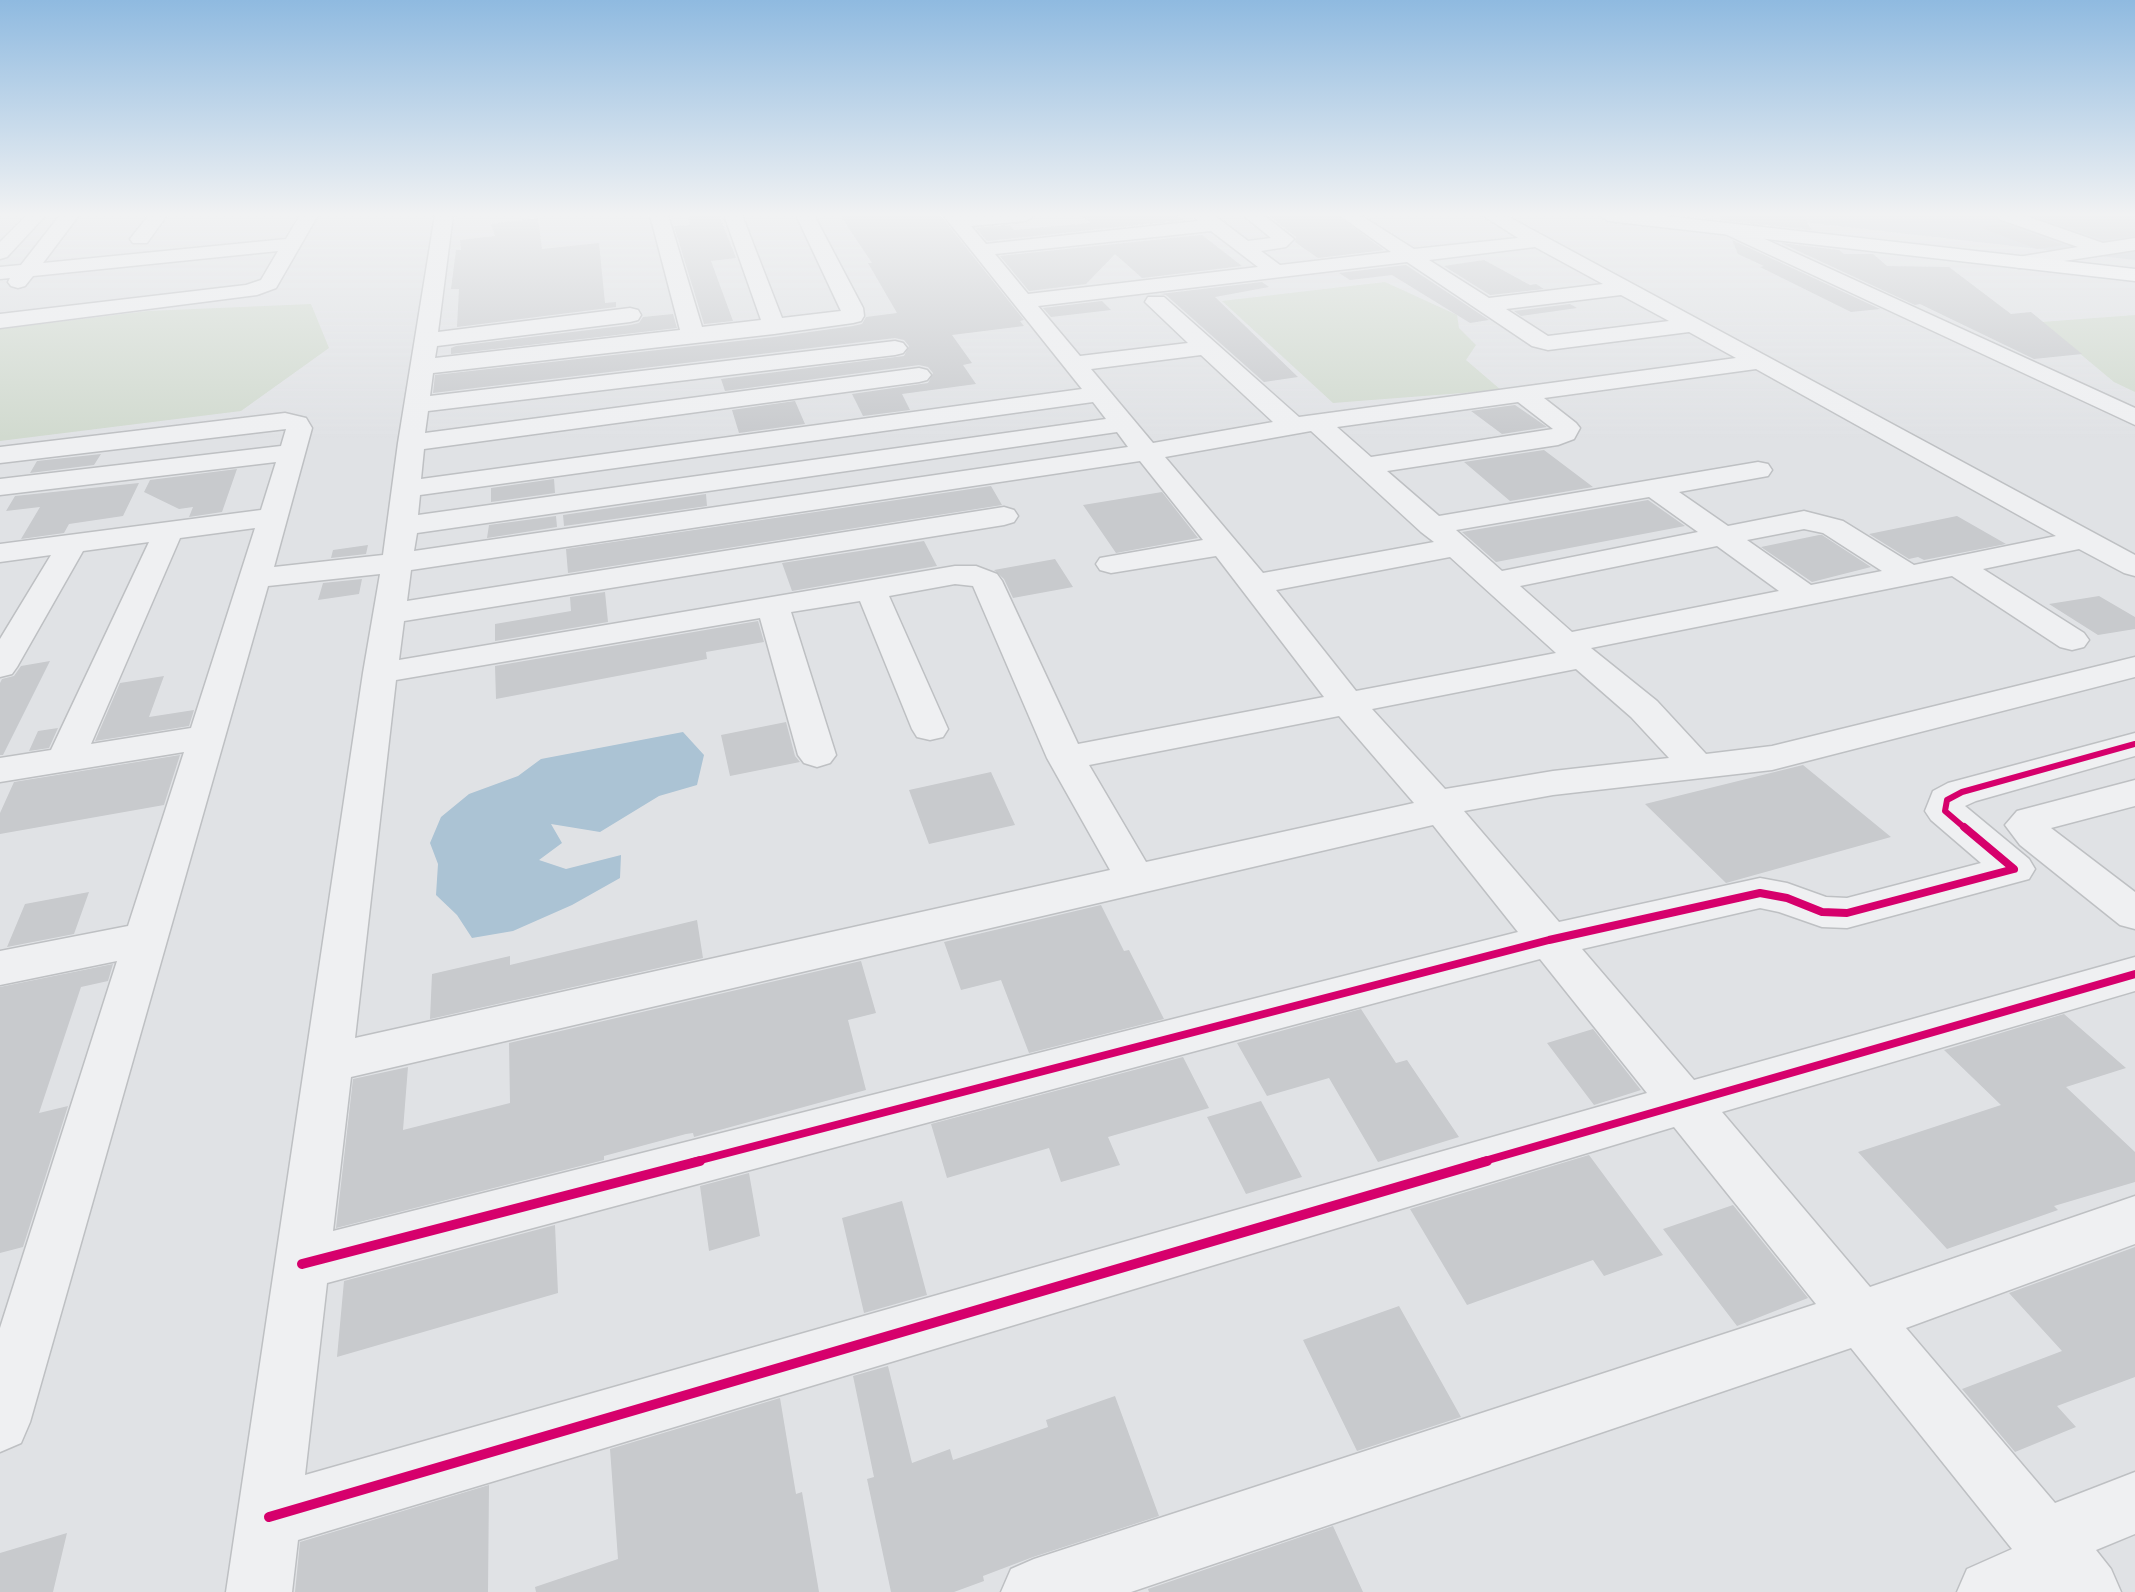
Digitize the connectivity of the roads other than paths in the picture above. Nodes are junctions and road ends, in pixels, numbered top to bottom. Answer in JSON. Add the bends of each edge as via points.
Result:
{"nodes":[{"id":1,"x":12,"y":289,"type":"edge"},
{"id":2,"x":112,"y":289,"type":"edge"},
{"id":3,"x":256,"y":289,"type":"edge"},
{"id":4,"x":433,"y":289,"type":"edge"},
{"id":5,"x":680,"y":289,"type":"edge"},
{"id":6,"x":760,"y":289,"type":"edge"},
{"id":7,"x":842,"y":289,"type":"edge"},
{"id":8,"x":1016,"y":289,"type":"edge"},
{"id":9,"x":1463,"y":289,"type":"edge"},
{"id":10,"x":1615,"y":289,"type":"edge"},
{"id":11,"x":1627,"y":289,"type":"edge"},
{"id":12,"x":1858,"y":289,"type":"edge"},
{"id":13,"x":1156,"y":302,"type":"dead end"},
{"id":14,"x":0,"y":305,"type":"edge"},
{"id":15,"x":1488,"y":305,"type":"junction"},
{"id":16,"x":100,"y":309,"type":"junction"},
{"id":17,"x":630,"y":316,"type":"dead end"},
{"id":18,"x":0,"y":321,"type":"edge"},
{"id":19,"x":1694,"y":325,"type":"junction"},
{"id":20,"x":774,"y":327,"type":"junction"},
{"id":21,"x":693,"y":336,"type":"junction"},
{"id":22,"x":895,"y":348,"type":"dead end"},
{"id":23,"x":1206,"y":348,"type":"junction"},
{"id":24,"x":790,"y":362,"type":"junction"},
{"id":25,"x":1759,"y":362,"type":"junction"},
{"id":26,"x":919,"y":375,"type":"dead end"},
{"id":27,"x":419,"y":389,"type":"junction"},
{"id":28,"x":800,"y":391,"type":"junction"},
{"id":29,"x":1523,"y":394,"type":"junction"},
{"id":30,"x":1110,"y":409,"type":"junction"},
{"id":31,"x":2135,"y":417,"type":"edge"},
{"id":32,"x":1305,"y":424,"type":"junction"},
{"id":33,"x":817,"y":433,"type":"junction"},
{"id":34,"x":11,"y":453,"type":"edge"},
{"id":35,"x":291,"y":458,"type":"junction"},
{"id":36,"x":828,"y":466,"type":"junction"},
{"id":37,"x":1365,"y":466,"type":"junction"},
{"id":38,"x":1758,"y":470,"type":"dead end"},
{"id":39,"x":0,"y":487,"type":"edge"},
{"id":40,"x":1655,"y":488,"type":"junction"},
{"id":41,"x":829,"y":498,"type":"junction"},
{"id":42,"x":1004,"y":516,"type":"dead end"},
{"id":43,"x":272,"y":517,"type":"junction"},
{"id":44,"x":402,"y":526,"type":"junction"},
{"id":45,"x":1431,"y":526,"type":"junction"},
{"id":46,"x":932,"y":527,"type":"junction"},
{"id":47,"x":169,"y":530,"type":"junction"},
{"id":48,"x":1724,"y":537,"type":"junction"},
{"id":49,"x":2082,"y":539,"type":"junction"},
{"id":50,"x":73,"y":543,"type":"junction"},
{"id":51,"x":1223,"y":546,"type":"junction"},
{"id":52,"x":1455,"y":547,"type":"junction"},
{"id":53,"x":0,"y":553,"type":"edge"},
{"id":54,"x":1111,"y":564,"type":"dead end"},
{"id":55,"x":1956,"y":566,"type":"junction"},
{"id":56,"x":2135,"y":567,"type":"edge"},
{"id":57,"x":1907,"y":574,"type":"junction"},
{"id":58,"x":955,"y":575,"type":"junction"},
{"id":59,"x":253,"y":578,"type":"junction"},
{"id":60,"x":1495,"y":582,"type":"junction"},
{"id":61,"x":1255,"y":584,"type":"junction"},
{"id":62,"x":871,"y":590,"type":"junction"},
{"id":63,"x":1804,"y":595,"type":"junction"},
{"id":64,"x":773,"y":606,"type":"junction"},
{"id":65,"x":388,"y":614,"type":"junction"},
{"id":66,"x":2072,"y":640,"type":"dead end"},
{"id":67,"x":1573,"y":650,"type":"junction"},
{"id":68,"x":0,"y":667,"type":"edge"},
{"id":69,"x":2135,"y":667,"type":"edge"},
{"id":70,"x":380,"y":673,"type":"junction"},
{"id":71,"x":1346,"y":702,"type":"junction"},
{"id":72,"x":930,"y":729,"type":"dead end"},
{"id":73,"x":205,"y":737,"type":"junction"},
{"id":74,"x":2135,"y":744,"type":"edge"},
{"id":75,"x":817,"y":755,"type":"dead end"},
{"id":76,"x":1066,"y":758,"type":"junction"},
{"id":77,"x":65,"y":760,"type":"junction"},
{"id":78,"x":1696,"y":765,"type":"junction"},
{"id":79,"x":0,"y":770,"type":"edge"},
{"id":80,"x":2135,"y":793,"type":"edge"},
{"id":81,"x":1438,"y":806,"type":"junction"},
{"id":82,"x":2061,"y":857,"type":"junction"},
{"id":83,"x":2014,"y":869,"type":"junction"},
{"id":84,"x":1135,"y":878,"type":"junction"},
{"id":85,"x":2128,"y":900,"type":"edge"},
{"id":86,"x":145,"y":939,"type":"junction"},
{"id":87,"x":1549,"y":940,"type":"junction"},
{"id":88,"x":0,"y":968,"type":"edge"},
{"id":89,"x":2135,"y":975,"type":"edge"},
{"id":90,"x":329,"y":1063,"type":"junction"},
{"id":91,"x":1684,"y":1103,"type":"junction"},
{"id":92,"x":2135,"y":1220,"type":"edge"},
{"id":93,"x":302,"y":1264,"type":"junction"},
{"id":94,"x":1861,"y":1317,"type":"junction"},
{"id":95,"x":0,"y":1422,"type":"edge"},
{"id":96,"x":2135,"y":1503,"type":"edge"},
{"id":97,"x":269,"y":1517,"type":"junction"},
{"id":98,"x":2065,"y":1564,"type":"edge"},
{"id":99,"x":259,"y":1592,"type":"edge"},
{"id":100,"x":1034,"y":1592,"type":"edge"},
{"id":101,"x":1990,"y":1592,"type":"edge"}],
"edges":[{"from":1,"to":14,"type":"street"},
{"from":2,"to":16,"type":"street"},
{"from":3,"to":16,"type":"street"},
{"from":4,"to":27,"type":"street"},
{"from":5,"to":21,"type":"street"},
{"from":6,"to":20,"type":"street"},
{"from":7,"to":20,"type":"street","via":[[854,314],[848,318]]},
{"from":8,"to":30,"type":"street"},
{"from":9,"to":15,"type":"street"},
{"from":10,"to":15,"type":"street"},
{"from":11,"to":19,"type":"street"},
{"from":12,"to":31,"type":"street"},
{"from":13,"to":23,"type":"street"},
{"from":15,"to":19,"type":"street","via":[[1548,343]]},
{"from":16,"to":18,"type":"street"},
{"from":17,"to":27,"type":"street"},
{"from":19,"to":25,"type":"street"},
{"from":20,"to":21,"type":"street"},
{"from":21,"to":27,"type":"street"},
{"from":22,"to":24,"type":"street"},
{"from":23,"to":30,"type":"street"},
{"from":23,"to":32,"type":"street"},
{"from":24,"to":27,"type":"street"},
{"from":24,"to":28,"type":"street"},
{"from":25,"to":29,"type":"street"},
{"from":25,"to":49,"type":"street"},
{"from":26,"to":28,"type":"street"},
{"from":27,"to":28,"type":"street"},
{"from":27,"to":44,"type":"street"},
{"from":28,"to":33,"type":"street"},
{"from":29,"to":32,"type":"street"},
{"from":29,"to":37,"type":"street","via":[[1567,428],[1565,433]]},
{"from":30,"to":32,"type":"street"},
{"from":30,"to":33,"type":"street"},
{"from":30,"to":36,"type":"street"},
{"from":30,"to":41,"type":"street"},
{"from":30,"to":51,"type":"street"},
{"from":32,"to":37,"type":"street"},
{"from":33,"to":36,"type":"street"},
{"from":33,"to":44,"type":"street"},
{"from":34,"to":35,"type":"street","via":[[285,421],[297,423],[299,428]]},
{"from":34,"to":39,"type":"street"},
{"from":35,"to":39,"type":"street","via":[[273,454]]},
{"from":35,"to":43,"type":"street"},
{"from":36,"to":41,"type":"street"},
{"from":36,"to":44,"type":"street"},
{"from":37,"to":45,"type":"street"},
{"from":38,"to":40,"type":"street"},
{"from":40,"to":45,"type":"street"},
{"from":40,"to":48,"type":"street"},
{"from":41,"to":44,"type":"street"},
{"from":42,"to":46,"type":"street"},
{"from":43,"to":47,"type":"street"},
{"from":43,"to":59,"type":"street"},
{"from":44,"to":59,"type":"street"},
{"from":44,"to":65,"type":"street"},
{"from":45,"to":52,"type":"street"},
{"from":46,"to":58,"type":"street"},
{"from":46,"to":65,"type":"street"},
{"from":47,"to":50,"type":"street"},
{"from":47,"to":77,"type":"street"},
{"from":48,"to":57,"type":"street","via":[[1804,520],[1819,522]]},
{"from":48,"to":60,"type":"street"},
{"from":48,"to":63,"type":"street"},
{"from":49,"to":55,"type":"street"},
{"from":49,"to":56,"type":"street"},
{"from":50,"to":53,"type":"street"},
{"from":50,"to":68,"type":"street"},
{"from":51,"to":54,"type":"street"},
{"from":51,"to":61,"type":"street"},
{"from":52,"to":60,"type":"street"},
{"from":52,"to":61,"type":"street"},
{"from":55,"to":57,"type":"street"},
{"from":55,"to":66,"type":"street"},
{"from":57,"to":63,"type":"street"},
{"from":58,"to":62,"type":"street"},
{"from":58,"to":76,"type":"street","via":[[976,575],[986,581]]},
{"from":59,"to":73,"type":"street"},
{"from":60,"to":67,"type":"street"},
{"from":61,"to":71,"type":"street"},
{"from":62,"to":64,"type":"street"},
{"from":62,"to":72,"type":"street"},
{"from":63,"to":67,"type":"street"},
{"from":64,"to":70,"type":"street"},
{"from":64,"to":75,"type":"street"},
{"from":65,"to":70,"type":"street"},
{"from":67,"to":71,"type":"street"},
{"from":67,"to":78,"type":"street","via":[[1644,709]]},
{"from":69,"to":78,"type":"street","via":[[1772,758]]},
{"from":70,"to":90,"type":"street"},
{"from":71,"to":76,"type":"street"},
{"from":71,"to":81,"type":"street"},
{"from":73,"to":77,"type":"street"},
{"from":73,"to":86,"type":"street"},
{"from":74,"to":83,"type":"street","via":[[1947,800],[1945,811]]},
{"from":76,"to":84,"type":"street"},
{"from":77,"to":79,"type":"street"},
{"from":78,"to":81,"type":"street","via":[[1553,783]]},
{"from":80,"to":82,"type":"street","via":[[2025,825]]},
{"from":81,"to":84,"type":"street"},
{"from":81,"to":87,"type":"street"},
{"from":82,"to":83,"type":"street"},
{"from":82,"to":85,"type":"street"},
{"from":83,"to":87,"type":"street","via":[[1847,913],[1822,912],[1760,893]]},
{"from":84,"to":90,"type":"street"},
{"from":86,"to":88,"type":"street"},
{"from":86,"to":95,"type":"street"},
{"from":87,"to":91,"type":"street"},
{"from":87,"to":93,"type":"street"},
{"from":89,"to":91,"type":"street"},
{"from":90,"to":93,"type":"street"},
{"from":91,"to":94,"type":"street"},
{"from":91,"to":97,"type":"street"},
{"from":92,"to":94,"type":"street"},
{"from":93,"to":97,"type":"street"},
{"from":94,"to":98,"type":"street"},
{"from":94,"to":100,"type":"street"},
{"from":96,"to":98,"type":"street"},
{"from":97,"to":99,"type":"street"},
{"from":98,"to":101,"type":"street"}]}
